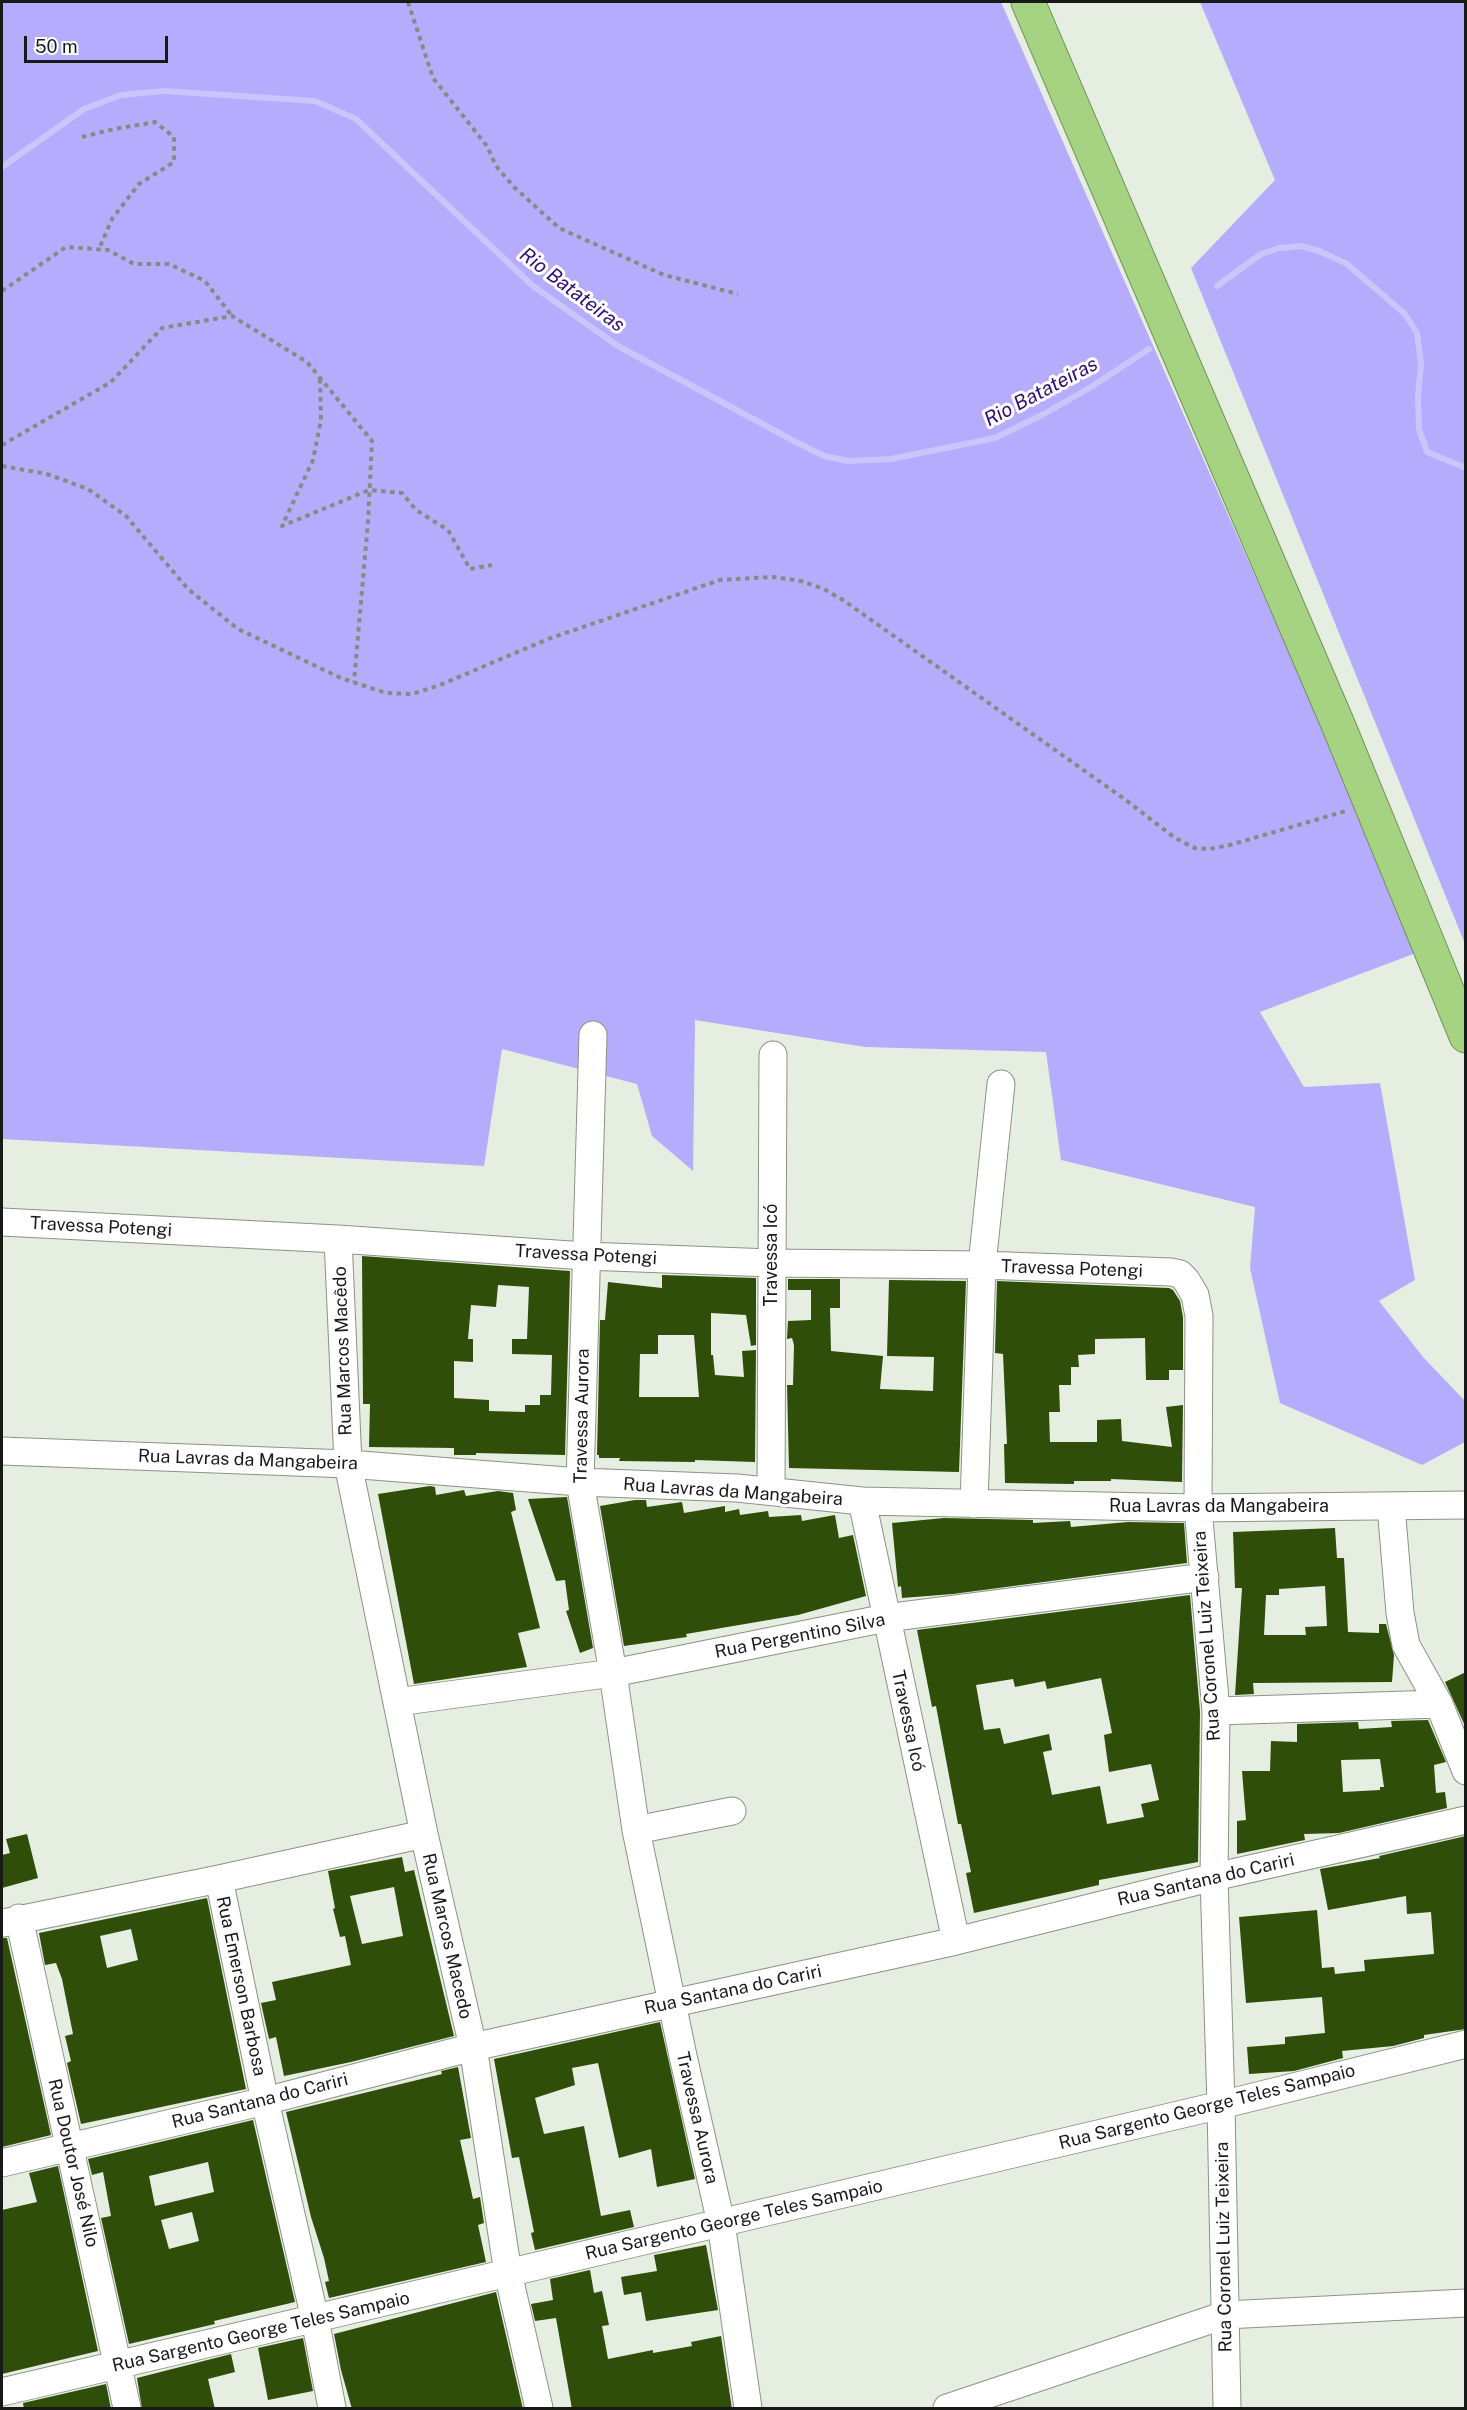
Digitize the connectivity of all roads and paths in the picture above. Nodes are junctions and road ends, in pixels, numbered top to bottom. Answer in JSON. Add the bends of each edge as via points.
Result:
{"nodes":[{"id":1,"x":408,"y":2,"type":"edge"},
{"id":2,"x":1028,"y":2,"type":"edge"},
{"id":3,"x":82,"y":137,"type":"dead end"},
{"id":4,"x":99,"y":249,"type":"junction"},
{"id":5,"x":2,"y":291,"type":"edge"},
{"id":6,"x":738,"y":294,"type":"dead end"},
{"id":7,"x":232,"y":316,"type":"junction"},
{"id":8,"x":320,"y":379,"type":"junction"},
{"id":9,"x":2,"y":445,"type":"edge"},
{"id":10,"x":2,"y":466,"type":"edge"},
{"id":11,"x":369,"y":490,"type":"junction"},
{"id":12,"x":492,"y":565,"type":"dead end"},
{"id":13,"x":354,"y":682,"type":"junction"},
{"id":14,"x":1370,"y":804,"type":"junction"},
{"id":15,"x":1464,"y":1028,"type":"edge"},
{"id":16,"x":593,"y":1035,"type":"dead end"},
{"id":17,"x":773,"y":1055,"type":"dead end"},
{"id":18,"x":1001,"y":1084,"type":"dead end"},
{"id":19,"x":2,"y":1222,"type":"edge"},
{"id":20,"x":338,"y":1239,"type":"junction"},
{"id":21,"x":585,"y":1256,"type":"junction"},
{"id":22,"x":771,"y":1263,"type":"junction"},
{"id":23,"x":982,"y":1265,"type":"junction"},
{"id":24,"x":1171,"y":1272,"type":"joint"},
{"id":25,"x":2,"y":1451,"type":"edge"},
{"id":26,"x":348,"y":1464,"type":"junction"},
{"id":27,"x":580,"y":1482,"type":"junction"},
{"id":28,"x":771,"y":1491,"type":"junction"},
{"id":29,"x":862,"y":1501,"type":"junction"},
{"id":30,"x":974,"y":1504,"type":"junction"},
{"id":31,"x":1466,"y":1505,"type":"edge"},
{"id":32,"x":1391,"y":1506,"type":"junction"},
{"id":33,"x":1198,"y":1508,"type":"junction"},
{"id":34,"x":1205,"y":1577,"type":"junction"},
{"id":35,"x":886,"y":1618,"type":"junction"},
{"id":36,"x":613,"y":1674,"type":"junction"},
{"id":37,"x":397,"y":1702,"type":"junction"},
{"id":38,"x":1439,"y":1704,"type":"junction"},
{"id":39,"x":1216,"y":1711,"type":"junction"},
{"id":40,"x":1466,"y":1771,"type":"edge"},
{"id":41,"x":732,"y":1811,"type":"dead end"},
{"id":42,"x":1466,"y":1820,"type":"edge"},
{"id":43,"x":636,"y":1830,"type":"junction"},
{"id":44,"x":423,"y":1834,"type":"junction"},
{"id":45,"x":1214,"y":1877,"type":"junction"},
{"id":46,"x":219,"y":1880,"type":"junction"},
{"id":47,"x":10,"y":1920,"type":"edge"},
{"id":48,"x":956,"y":1941,"type":"junction"},
{"id":49,"x":673,"y":2003,"type":"junction"},
{"id":50,"x":1466,"y":2044,"type":"edge"},
{"id":51,"x":472,"y":2047,"type":"junction"},
{"id":52,"x":265,"y":2101,"type":"junction"},
{"id":53,"x":1221,"y":2105,"type":"junction"},
{"id":54,"x":71,"y":2146,"type":"junction"},
{"id":55,"x":2,"y":2163,"type":"edge"},
{"id":56,"x":721,"y":2223,"type":"junction"},
{"id":57,"x":508,"y":2273,"type":"junction"},
{"id":58,"x":1466,"y":2303,"type":"edge"},
{"id":59,"x":1225,"y":2314,"type":"junction"},
{"id":60,"x":315,"y":2319,"type":"junction"},
{"id":61,"x":118,"y":2366,"type":"junction"},
{"id":62,"x":2,"y":2392,"type":"edge"},
{"id":63,"x":127,"y":2409,"type":"edge"},
{"id":64,"x":332,"y":2409,"type":"edge"},
{"id":65,"x":539,"y":2409,"type":"edge"},
{"id":66,"x":748,"y":2409,"type":"edge"},
{"id":67,"x":947,"y":2409,"type":"edge"},
{"id":68,"x":1227,"y":2409,"type":"edge"}],
"edges":[{"from":1,"to":6,"type":"path","via":[[433,78],[487,146],[496,166],[559,228],[664,275]]},
{"from":2,"to":14,"type":"highway"},
{"from":3,"to":4,"type":"path","via":[[155,122],[174,137],[174,162],[139,184],[112,219]]},
{"from":4,"to":5,"type":"path","via":[[66,247]]},
{"from":4,"to":7,"type":"path","via":[[134,264],[169,264],[205,281]]},
{"from":7,"to":8,"type":"path","via":[[307,362]]},
{"from":7,"to":9,"type":"path","via":[[162,328],[111,382]]},
{"from":8,"to":11,"type":"path","via":[[372,441]]},
{"from":8,"to":11,"type":"path","via":[[321,420],[313,460],[282,526]]},
{"from":10,"to":13,"type":"path","via":[[47,474],[88,489],[126,516],[188,589],[231,623]]},
{"from":11,"to":12,"type":"path","via":[[402,494],[416,510],[448,530],[470,568]]},
{"from":11,"to":13,"type":"path"},
{"from":13,"to":14,"type":"path","via":[[386,693],[412,694],[677,593],[720,580],[774,577],[801,581],[843,600],[1175,838],[1195,848],[1230,845]]},
{"from":14,"to":15,"type":"highway"},
{"from":16,"to":21,"type":"street","name":"Travessa Aurora"},
{"from":17,"to":22,"type":"street","name":"Travessa Icó"},
{"from":18,"to":23,"type":"street"},
{"from":19,"to":20,"type":"street","name":"Travessa Potengi"},
{"from":20,"to":21,"type":"street","name":"Travessa Potengi"},
{"from":20,"to":26,"type":"street","name":"Rua Marcos Macêdo"},
{"from":21,"to":22,"type":"street","name":"Travessa Potengi"},
{"from":21,"to":27,"type":"street","name":"Travessa Aurora"},
{"from":22,"to":23,"type":"street","name":"Travessa Potengi"},
{"from":22,"to":28,"type":"street","name":"Travessa Icó"},
{"from":23,"to":24,"type":"street","name":"Travessa Potengi"},
{"from":23,"to":30,"type":"street"},
{"from":24,"to":33,"type":"street","name":"Rua Coronel Luiz Teixeira","via":[[1191,1284],[1199,1316]]},
{"from":25,"to":26,"type":"street","name":"Rua Lavras da Mangabeira"},
{"from":26,"to":27,"type":"street","name":"Rua Lavras da Mangabeira"},
{"from":26,"to":37,"type":"street","name":"Rua Marcos Macedo"},
{"from":27,"to":28,"type":"street","name":"Rua Lavras da Mangabeira"},
{"from":27,"to":36,"type":"street","name":"Travessa Aurora"},
{"from":28,"to":29,"type":"street","name":"Rua Lavras da Mangabeira"},
{"from":29,"to":30,"type":"street","name":"Rua Lavras da Mangabeira"},
{"from":29,"to":35,"type":"street","name":"Travessa Icó"},
{"from":30,"to":33,"type":"street","name":"Rua Lavras da Mangabeira"},
{"from":31,"to":32,"type":"street","name":"Rua Lavras da Mangabeira"},
{"from":32,"to":33,"type":"street","name":"Rua Lavras da Mangabeira"},
{"from":32,"to":38,"type":"street","via":[[1406,1645]]},
{"from":33,"to":34,"type":"street","name":"Rua Coronel Luiz Teixeira"},
{"from":34,"to":35,"type":"street","name":"Rua Pergentino Silva"},
{"from":34,"to":39,"type":"street","name":"Rua Coronel Luiz Teixeira"},
{"from":35,"to":36,"type":"street","name":"Rua Pergentino Silva"},
{"from":35,"to":48,"type":"street","name":"Travessa Icó"},
{"from":36,"to":37,"type":"street","name":"Rua Pergentino Silva"},
{"from":36,"to":43,"type":"street","name":"Travessa Aurora"},
{"from":37,"to":44,"type":"street","name":"Rua Marcos Macedo"},
{"from":38,"to":39,"type":"street"},
{"from":38,"to":40,"type":"street"},
{"from":39,"to":45,"type":"street","name":"Rua Coronel Luiz Teixeira"},
{"from":41,"to":43,"type":"street"},
{"from":42,"to":45,"type":"street","name":"Rua Santana do Cariri"},
{"from":43,"to":49,"type":"street","name":"Travessa Aurora"},
{"from":44,"to":46,"type":"street"},
{"from":44,"to":51,"type":"street","name":"Rua Marcos Macedo"},
{"from":45,"to":48,"type":"street","name":"Rua Santana do Cariri"},
{"from":45,"to":53,"type":"street","name":"Rua Coronel Luiz Teixeira"},
{"from":46,"to":47,"type":"street"},
{"from":46,"to":52,"type":"street","name":"Rua Emerson Barbosa"},
{"from":47,"to":54,"type":"street","name":"Rua Doutor José Nilo"},
{"from":48,"to":49,"type":"street","name":"Rua Santana do Cariri"},
{"from":49,"to":51,"type":"street","name":"Rua Santana do Cariri"},
{"from":49,"to":56,"type":"street","name":"Travessa Aurora"},
{"from":50,"to":53,"type":"street","name":"Rua Sargento George Teles Sampaio"},
{"from":51,"to":52,"type":"street","name":"Rua Santana do Cariri"},
{"from":51,"to":57,"type":"street","name":"Rua Marcos Macedo"},
{"from":52,"to":54,"type":"street","name":"Rua Santana do Cariri"},
{"from":52,"to":60,"type":"street","name":"Rua Emerson Barbosa"},
{"from":53,"to":56,"type":"street","name":"Rua Sargento George Teles Sampaio"},
{"from":53,"to":59,"type":"street","name":"Rua Coronel Luiz Teixeira"},
{"from":54,"to":55,"type":"street","name":"Rua Santana do Cariri"},
{"from":54,"to":61,"type":"street","name":"Rua Doutor José Nilo"},
{"from":56,"to":57,"type":"street","name":"Rua Sargento George Teles Sampaio"},
{"from":56,"to":66,"type":"street","name":"Travessa Aurora"},
{"from":57,"to":60,"type":"street","name":"Rua Sargento George Teles Sampaio"},
{"from":57,"to":65,"type":"street","name":"Rua Marcos Macedo"},
{"from":58,"to":59,"type":"street"},
{"from":59,"to":67,"type":"street"},
{"from":59,"to":68,"type":"street","name":"Rua Coronel Luiz Teixeira"},
{"from":60,"to":61,"type":"street","name":"Rua Sargento George Teles Sampaio"},
{"from":60,"to":64,"type":"street","name":"Rua Emerson Barbosa"},
{"from":61,"to":62,"type":"street","name":"Rua Sargento George Teles Sampaio"},
{"from":61,"to":63,"type":"street","name":"Rua Doutor José Nilo"}]}
